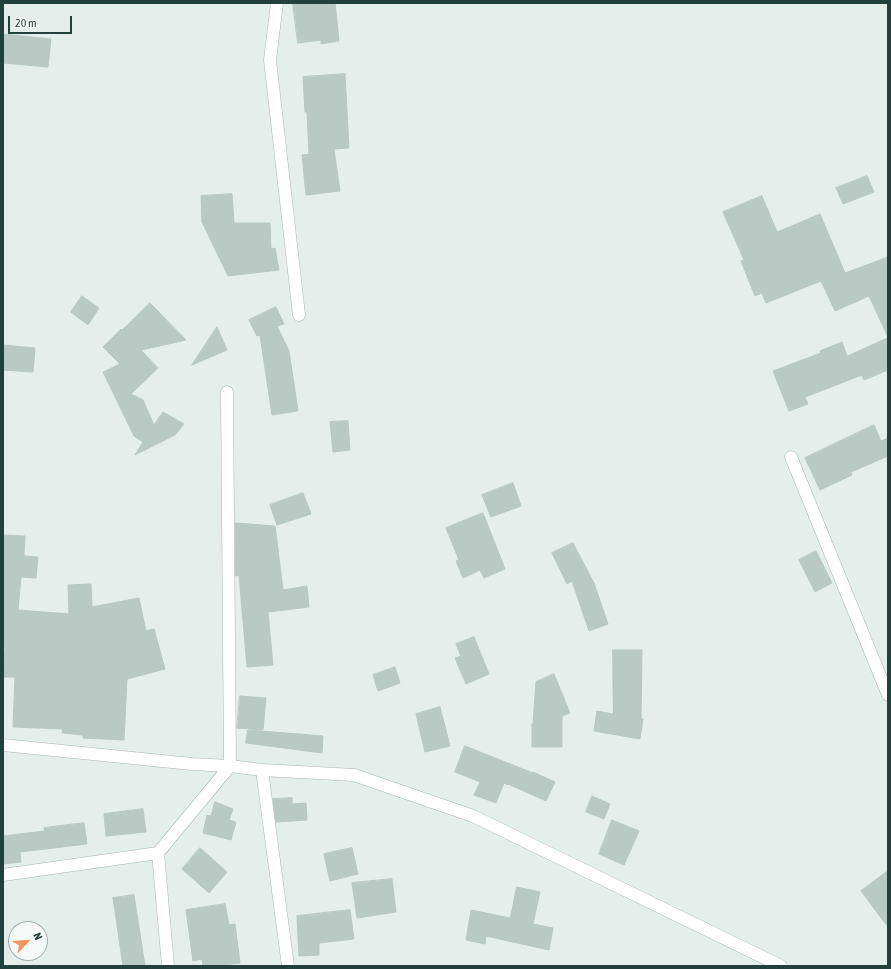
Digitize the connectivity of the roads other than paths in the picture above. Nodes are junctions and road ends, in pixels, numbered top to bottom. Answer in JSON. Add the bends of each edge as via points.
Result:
{"nodes":[{"id":1,"x":277,"y":3,"type":"edge"},
{"id":2,"x":299,"y":315,"type":"dead end"},
{"id":3,"x":227,"y":392,"type":"dead end"},
{"id":4,"x":791,"y":457,"type":"dead end"},
{"id":5,"x":888,"y":695,"type":"edge"},
{"id":6,"x":3,"y":745,"type":"edge"},
{"id":7,"x":230,"y":766,"type":"junction"},
{"id":8,"x":262,"y":770,"type":"junction"},
{"id":9,"x":158,"y":853,"type":"junction"},
{"id":10,"x":3,"y":875,"type":"edge"},
{"id":11,"x":168,"y":966,"type":"edge"},
{"id":12,"x":288,"y":966,"type":"edge"},
{"id":13,"x":781,"y":966,"type":"edge"}],
"edges":[{"from":1,"to":2,"type":"street","via":[[270,60]]},
{"from":3,"to":7,"type":"street"},
{"from":4,"to":5,"type":"street"},
{"from":6,"to":7,"type":"street"},
{"from":7,"to":8,"type":"street"},
{"from":7,"to":9,"type":"street"},
{"from":8,"to":12,"type":"street"},
{"from":8,"to":13,"type":"street","via":[[354,775],[474,816]]},
{"from":9,"to":10,"type":"street"},
{"from":9,"to":11,"type":"street"}]}
